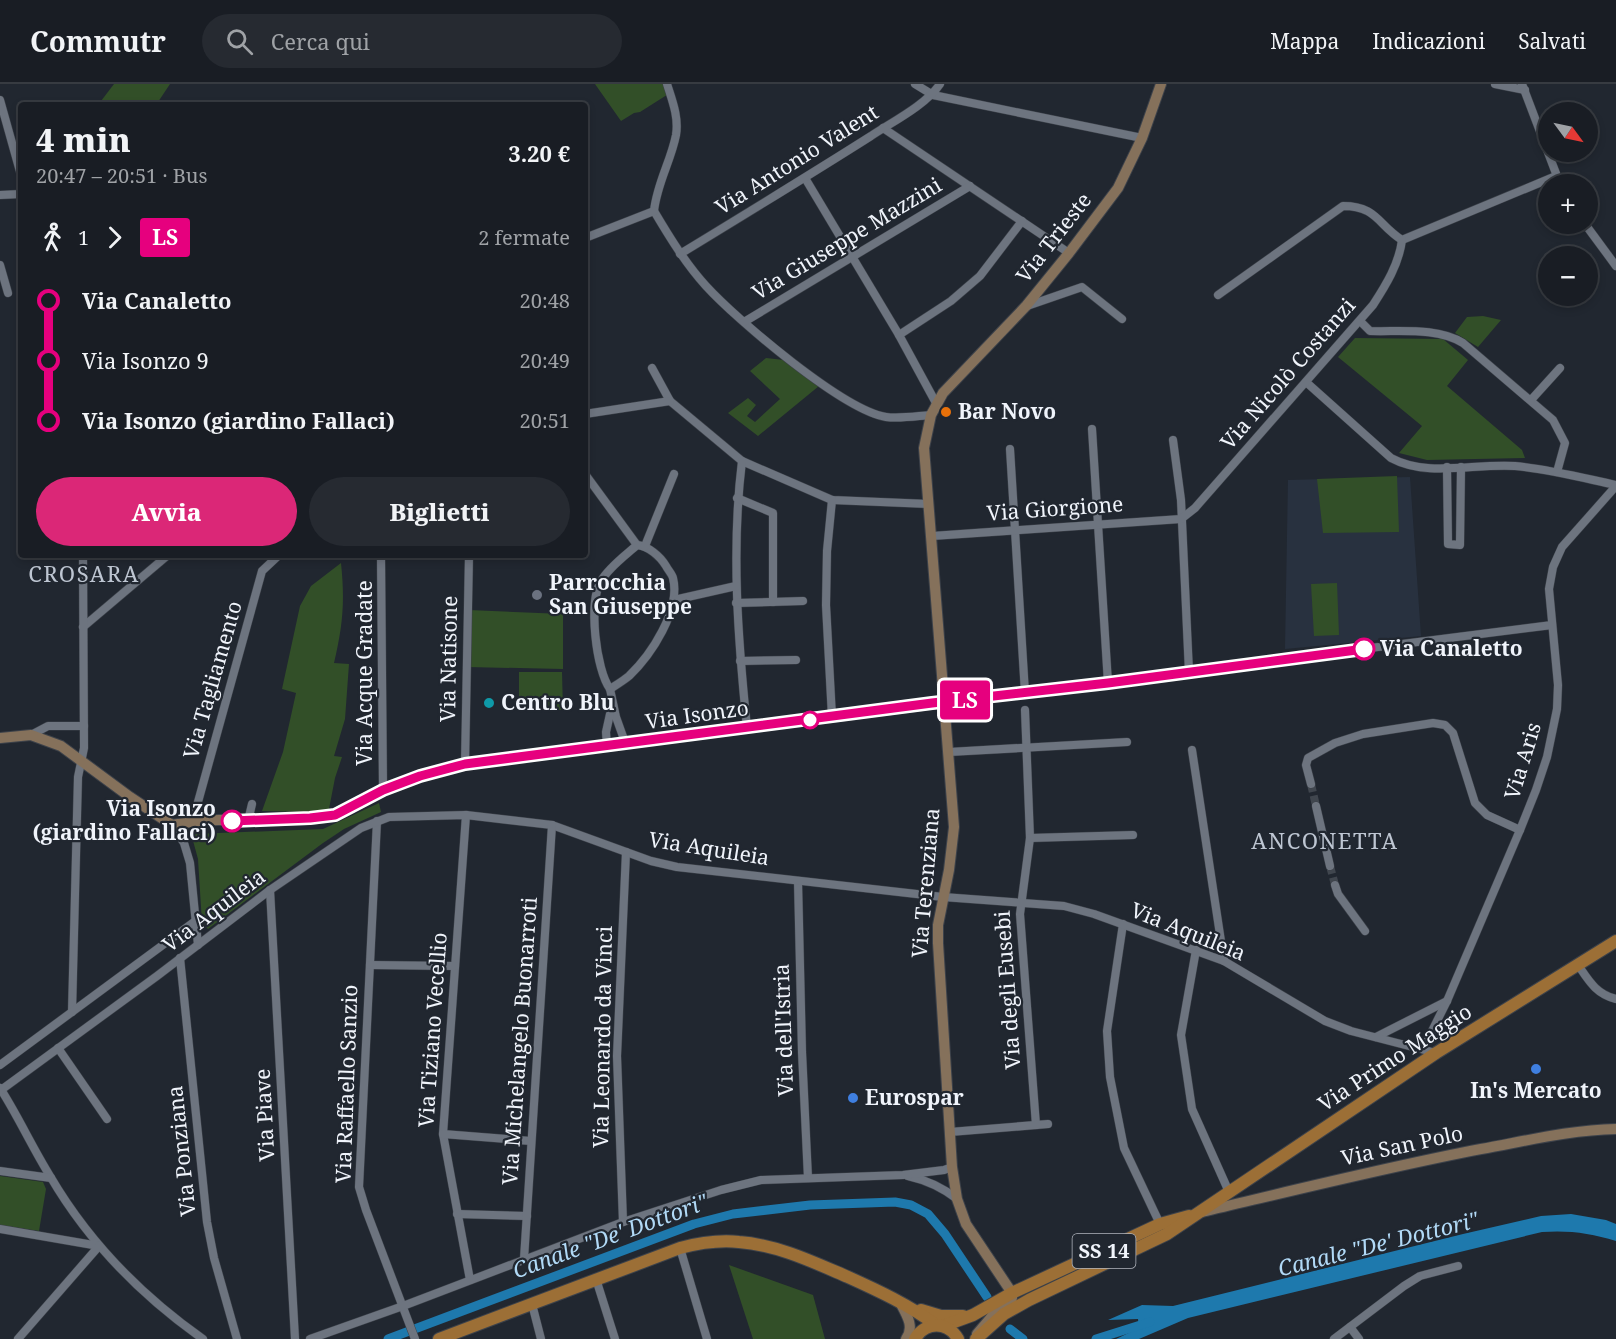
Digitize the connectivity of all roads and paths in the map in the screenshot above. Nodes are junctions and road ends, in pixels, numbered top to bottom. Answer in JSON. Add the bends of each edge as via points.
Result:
{"nodes":[{"id":1,"x":667,"y":84,"type":"edge"},
{"id":2,"x":915,"y":84,"type":"edge"},
{"id":3,"x":940,"y":84,"type":"edge"},
{"id":4,"x":1161,"y":84,"type":"edge"},
{"id":5,"x":1495,"y":84,"type":"edge"},
{"id":6,"x":1523,"y":87,"type":"edge"},
{"id":7,"x":933,"y":95,"type":"junction"},
{"id":8,"x":0,"y":100,"type":"edge"},
{"id":9,"x":883,"y":128,"type":"junction"},
{"id":10,"x":1142,"y":138,"type":"junction"},
{"id":11,"x":18,"y":165,"type":"edge"},
{"id":12,"x":1555,"y":174,"type":"edge"},
{"id":13,"x":805,"y":178,"type":"junction"},
{"id":14,"x":1538,"y":183,"type":"edge"},
{"id":15,"x":970,"y":186,"type":"junction"},
{"id":16,"x":18,"y":194,"type":"edge"},
{"id":17,"x":0,"y":195,"type":"edge"},
{"id":18,"x":654,"y":211,"type":"junction"},
{"id":19,"x":1022,"y":221,"type":"junction"},
{"id":20,"x":1592,"y":234,"type":"edge"},
{"id":21,"x":588,"y":237,"type":"edge"},
{"id":22,"x":1402,"y":240,"type":"junction"},
{"id":23,"x":1069,"y":253,"type":"junction"},
{"id":24,"x":680,"y":254,"type":"junction"},
{"id":25,"x":852,"y":257,"type":"junction"},
{"id":26,"x":0,"y":265,"type":"edge"},
{"id":27,"x":1616,"y":266,"type":"edge"},
{"id":28,"x":8,"y":293,"type":"dead end"},
{"id":29,"x":1218,"y":295,"type":"dead end"},
{"id":30,"x":1026,"y":306,"type":"junction"},
{"id":31,"x":1122,"y":319,"type":"dead end"},
{"id":32,"x":1360,"y":321,"type":"junction"},
{"id":33,"x":744,"y":322,"type":"junction"},
{"id":34,"x":899,"y":335,"type":"junction"},
{"id":35,"x":652,"y":368,"type":"dead end"},
{"id":36,"x":1560,"y":368,"type":"dead end"},
{"id":37,"x":1306,"y":382,"type":"junction"},
{"id":38,"x":943,"y":393,"type":"joint"},
{"id":39,"x":1531,"y":400,"type":"junction"},
{"id":40,"x":670,"y":401,"type":"junction"},
{"id":41,"x":936,"y":403,"type":"junction"},
{"id":42,"x":588,"y":414,"type":"edge"},
{"id":43,"x":932,"y":415,"type":"junction"},
{"id":44,"x":1092,"y":429,"type":"dead end"},
{"id":45,"x":1173,"y":440,"type":"dead end"},
{"id":46,"x":1011,"y":449,"type":"dead end"},
{"id":47,"x":742,"y":461,"type":"junction"},
{"id":48,"x":1447,"y":467,"type":"junction"},
{"id":49,"x":1461,"y":467,"type":"junction"},
{"id":50,"x":1557,"y":472,"type":"junction"},
{"id":51,"x":674,"y":474,"type":"dead end"},
{"id":52,"x":588,"y":478,"type":"edge"},
{"id":53,"x":1616,"y":485,"type":"edge"},
{"id":54,"x":737,"y":498,"type":"junction"},
{"id":55,"x":832,"y":500,"type":"junction"},
{"id":56,"x":929,"y":504,"type":"junction"},
{"id":57,"x":1182,"y":519,"type":"junction"},
{"id":58,"x":1099,"y":525,"type":"junction"},
{"id":59,"x":1016,"y":530,"type":"junction"},
{"id":60,"x":932,"y":536,"type":"junction"},
{"id":61,"x":641,"y":545,"type":"junction"},
{"id":62,"x":83,"y":558,"type":"edge"},
{"id":63,"x":164,"y":558,"type":"edge"},
{"id":64,"x":276,"y":558,"type":"edge"},
{"id":65,"x":381,"y":558,"type":"edge"},
{"id":66,"x":469,"y":558,"type":"edge"},
{"id":67,"x":736,"y":586,"type":"junction"},
{"id":68,"x":674,"y":600,"type":"junction"},
{"id":69,"x":803,"y":601,"type":"dead end"},
{"id":70,"x":773,"y":602,"type":"junction"},
{"id":71,"x":736,"y":603,"type":"junction"},
{"id":72,"x":1552,"y":625,"type":"junction"},
{"id":73,"x":83,"y":627,"type":"junction"},
{"id":74,"x":796,"y":660,"type":"dead end"},
{"id":75,"x":740,"y":661,"type":"junction"},
{"id":76,"x":1189,"y":672,"type":"junction"},
{"id":77,"x":1108,"y":683,"type":"junction"},
{"id":78,"x":610,"y":689,"type":"junction"},
{"id":79,"x":1025,"y":693,"type":"junction"},
{"id":80,"x":946,"y":702,"type":"junction"},
{"id":81,"x":612,"y":703,"type":"junction"},
{"id":82,"x":1025,"y":710,"type":"dead end"},
{"id":83,"x":832,"y":717,"type":"junction"},
{"id":84,"x":84,"y":726,"type":"junction"},
{"id":85,"x":747,"y":728,"type":"junction"},
{"id":86,"x":31,"y":735,"type":"junction"},
{"id":87,"x":0,"y":738,"type":"edge"},
{"id":88,"x":1127,"y":742,"type":"dead end"},
{"id":89,"x":626,"y":745,"type":"junction"},
{"id":90,"x":606,"y":747,"type":"junction"},
{"id":91,"x":1026,"y":749,"type":"junction"},
{"id":92,"x":1192,"y":750,"type":"dead end"},
{"id":93,"x":950,"y":752,"type":"junction"},
{"id":94,"x":81,"y":762,"type":"junction"},
{"id":95,"x":465,"y":764,"type":"junction"},
{"id":96,"x":1311,"y":784,"type":"tunnel mouth"},
{"id":97,"x":383,"y":790,"type":"junction"},
{"id":98,"x":252,"y":804,"type":"dead end"},
{"id":99,"x":1316,"y":806,"type":"tunnel mouth"},
{"id":100,"x":466,"y":816,"type":"junction"},
{"id":101,"x":193,"y":820,"type":"junction"},
{"id":102,"x":248,"y":821,"type":"junction"},
{"id":103,"x":377,"y":821,"type":"junction"},
{"id":104,"x":172,"y":825,"type":"junction"},
{"id":105,"x":552,"y":825,"type":"junction"},
{"id":106,"x":1520,"y":830,"type":"junction"},
{"id":107,"x":1133,"y":835,"type":"dead end"},
{"id":108,"x":1030,"y":838,"type":"junction"},
{"id":109,"x":626,"y":852,"type":"junction"},
{"id":110,"x":1330,"y":866,"type":"tunnel mouth"},
{"id":111,"x":798,"y":881,"type":"junction"},
{"id":112,"x":1335,"y":885,"type":"tunnel mouth"},
{"id":113,"x":270,"y":890,"type":"junction"},
{"id":114,"x":943,"y":897,"type":"junction"},
{"id":115,"x":1020,"y":903,"type":"junction"},
{"id":116,"x":194,"y":922,"type":"junction"},
{"id":117,"x":1123,"y":924,"type":"junction"},
{"id":118,"x":1365,"y":931,"type":"dead end"},
{"id":119,"x":1616,"y":941,"type":"edge"},
{"id":120,"x":198,"y":945,"type":"junction"},
{"id":121,"x":1196,"y":950,"type":"junction"},
{"id":122,"x":180,"y":958,"type":"junction"},
{"id":123,"x":1224,"y":961,"type":"junction"},
{"id":124,"x":370,"y":965,"type":"junction"},
{"id":125,"x":1578,"y":965,"type":"junction"},
{"id":126,"x":455,"y":966,"type":"junction"},
{"id":127,"x":1616,"y":999,"type":"edge"},
{"id":128,"x":1447,"y":1001,"type":"junction"},
{"id":129,"x":72,"y":1012,"type":"junction"},
{"id":130,"x":1376,"y":1037,"type":"junction"},
{"id":131,"x":58,"y":1048,"type":"junction"},
{"id":132,"x":1423,"y":1049,"type":"junction"},
{"id":133,"x":1436,"y":1053,"type":"junction"},
{"id":134,"x":0,"y":1065,"type":"edge"},
{"id":135,"x":1,"y":1089,"type":"edge"},
{"id":136,"x":107,"y":1119,"type":"dead end"},
{"id":137,"x":1035,"y":1125,"type":"junction"},
{"id":138,"x":1048,"y":1125,"type":"dead end"},
{"id":139,"x":1616,"y":1129,"type":"edge"},
{"id":140,"x":950,"y":1132,"type":"junction"},
{"id":141,"x":443,"y":1134,"type":"junction"},
{"id":142,"x":531,"y":1141,"type":"junction"},
{"id":143,"x":952,"y":1167,"type":"junction"},
{"id":144,"x":0,"y":1171,"type":"edge"},
{"id":145,"x":903,"y":1175,"type":"junction"},
{"id":146,"x":51,"y":1178,"type":"junction"},
{"id":147,"x":808,"y":1178,"type":"junction"},
{"id":148,"x":1229,"y":1192,"type":"junction"},
{"id":149,"x":957,"y":1199,"type":"junction"},
{"id":150,"x":1198,"y":1213,"type":"junction"},
{"id":151,"x":457,"y":1214,"type":"junction"},
{"id":152,"x":526,"y":1216,"type":"junction"},
{"id":153,"x":623,"y":1222,"type":"junction"},
{"id":154,"x":1160,"y":1224,"type":"junction"},
{"id":155,"x":0,"y":1229,"type":"edge"},
{"id":156,"x":99,"y":1246,"type":"junction"},
{"id":157,"x":680,"y":1248,"type":"junction"},
{"id":158,"x":524,"y":1259,"type":"junction"},
{"id":159,"x":1458,"y":1266,"type":"dead end"},
{"id":160,"x":596,"y":1279,"type":"junction"},
{"id":161,"x":470,"y":1280,"type":"junction"},
{"id":162,"x":1012,"y":1293,"type":"junction"},
{"id":163,"x":532,"y":1304,"type":"junction"},
{"id":164,"x":403,"y":1306,"type":"junction"},
{"id":165,"x":908,"y":1307,"type":"junction"},
{"id":166,"x":973,"y":1315,"type":"junction"},
{"id":167,"x":940,"y":1325,"type":"junction"},
{"id":168,"x":1350,"y":1327,"type":"junction"},
{"id":169,"x":236,"y":1338,"type":"edge"},
{"id":170,"x":414,"y":1338,"type":"edge"},
{"id":171,"x":913,"y":1338,"type":"edge"},
{"id":172,"x":18,"y":1339,"type":"edge"},
{"id":173,"x":203,"y":1339,"type":"edge"},
{"id":174,"x":295,"y":1339,"type":"edge"},
{"id":175,"x":310,"y":1339,"type":"edge"},
{"id":176,"x":439,"y":1339,"type":"edge"},
{"id":177,"x":541,"y":1339,"type":"edge"},
{"id":178,"x":615,"y":1339,"type":"edge"},
{"id":179,"x":707,"y":1339,"type":"edge"},
{"id":180,"x":958,"y":1339,"type":"edge"},
{"id":181,"x":975,"y":1339,"type":"edge"},
{"id":182,"x":1334,"y":1339,"type":"edge"},
{"id":183,"x":1359,"y":1339,"type":"edge"}],
"edges":[{"from":1,"to":18,"type":"street","via":[[676,117],[676,134],[656,193]]},
{"from":2,"to":7,"type":"street"},
{"from":3,"to":7,"type":"street"},
{"from":4,"to":10,"type":"street","name":"Via Trieste"},
{"from":5,"to":6,"type":"street"},
{"from":6,"to":12,"type":"street"},
{"from":7,"to":9,"type":"street","name":"Via Antonio Valent"},
{"from":7,"to":10,"type":"street"},
{"from":8,"to":11,"type":"street"},
{"from":9,"to":13,"type":"street","name":"Via Antonio Valent"},
{"from":9,"to":15,"type":"street"},
{"from":10,"to":23,"type":"street","name":"Via Trieste","via":[[1118,188]]},
{"from":13,"to":24,"type":"street","name":"Via Antonio Valent"},
{"from":13,"to":25,"type":"street"},
{"from":14,"to":22,"type":"street"},
{"from":15,"to":19,"type":"street"},
{"from":15,"to":25,"type":"street","name":"Via Giuseppe Mazzini"},
{"from":16,"to":17,"type":"street"},
{"from":18,"to":21,"type":"street"},
{"from":18,"to":24,"type":"street"},
{"from":19,"to":23,"type":"street"},
{"from":19,"to":34,"type":"street","via":[[980,276],[951,301]]},
{"from":20,"to":27,"type":"street"},
{"from":22,"to":29,"type":"street","via":[[1369,211],[1343,206]]},
{"from":22,"to":32,"type":"street","name":"Via Nicolò Costanzi","via":[[1384,289]]},
{"from":23,"to":30,"type":"street","name":"Via Trieste"},
{"from":24,"to":33,"type":"street"},
{"from":25,"to":33,"type":"street","name":"Via Giuseppe Mazzini"},
{"from":25,"to":34,"type":"street"},
{"from":26,"to":28,"type":"street"},
{"from":30,"to":31,"type":"street","via":[[1082,287]]},
{"from":30,"to":38,"type":"street","name":"Via Trieste"},
{"from":32,"to":37,"type":"street","name":"Via Nicolò Costanzi"},
{"from":32,"to":39,"type":"street","via":[[1370,331],[1451,336]]},
{"from":33,"to":43,"type":"street","via":[[820,382],[867,411],[887,417]]},
{"from":34,"to":41,"type":"street"},
{"from":35,"to":40,"type":"street"},
{"from":36,"to":39,"type":"street"},
{"from":37,"to":48,"type":"street","via":[[1390,458],[1421,468]]},
{"from":37,"to":57,"type":"street","name":"Via Nicolò Costanzi"},
{"from":38,"to":41,"type":"street","name":"Via Terenziana"},
{"from":39,"to":50,"type":"street","via":[[1552,420],[1565,443]]},
{"from":40,"to":42,"type":"street"},
{"from":40,"to":47,"type":"street"},
{"from":41,"to":43,"type":"street","name":"Via Terenziana"},
{"from":43,"to":56,"type":"street","name":"Via Terenziana","via":[[924,447]]},
{"from":44,"to":58,"type":"street"},
{"from":45,"to":57,"type":"street"},
{"from":46,"to":59,"type":"street"},
{"from":47,"to":54,"type":"street"},
{"from":47,"to":55,"type":"street"},
{"from":48,"to":49,"type":"street"},
{"from":48,"to":49,"type":"street","via":[[1448,544],[1460,545]]},
{"from":49,"to":50,"type":"street","via":[[1511,466]]},
{"from":50,"to":53,"type":"street"},
{"from":51,"to":61,"type":"street"},
{"from":52,"to":61,"type":"street"},
{"from":53,"to":72,"type":"street","name":"Via Aris","via":[[1562,547],[1549,589]]},
{"from":54,"to":67,"type":"street"},
{"from":54,"to":70,"type":"street","via":[[773,513]]},
{"from":55,"to":56,"type":"street"},
{"from":55,"to":83,"type":"street","via":[[826,604]]},
{"from":56,"to":60,"type":"street","name":"Via Terenziana"},
{"from":57,"to":58,"type":"street","name":"Via Giorgione"},
{"from":57,"to":76,"type":"street"},
{"from":58,"to":59,"type":"street","name":"Via Giorgione"},
{"from":58,"to":77,"type":"street"},
{"from":59,"to":60,"type":"street","name":"Via Giorgione"},
{"from":59,"to":79,"type":"street"},
{"from":60,"to":80,"type":"street","name":"Via Terenziana"},
{"from":61,"to":68,"type":"street","via":[[663,561],[673,578]]},
{"from":61,"to":78,"type":"street","via":[[601,580],[596,595],[595,630],[601,669]]},
{"from":62,"to":73,"type":"street"},
{"from":63,"to":73,"type":"street"},
{"from":64,"to":101,"type":"street","name":"Via Tagliamento","via":[[262,571]]},
{"from":65,"to":97,"type":"street","name":"Via Acque Gradate"},
{"from":66,"to":95,"type":"street","name":"Via Natisone"},
{"from":67,"to":68,"type":"street"},
{"from":67,"to":71,"type":"street"},
{"from":68,"to":78,"type":"street","via":[[663,633],[628,676]]},
{"from":69,"to":70,"type":"street"},
{"from":70,"to":71,"type":"street"},
{"from":71,"to":75,"type":"street"},
{"from":72,"to":76,"type":"street"},
{"from":72,"to":106,"type":"street","name":"Via Aris","via":[[1557,709],[1543,768]]},
{"from":73,"to":84,"type":"street"},
{"from":74,"to":75,"type":"street"},
{"from":75,"to":85,"type":"street"},
{"from":76,"to":77,"type":"street"},
{"from":77,"to":79,"type":"street"},
{"from":78,"to":81,"type":"street"},
{"from":79,"to":80,"type":"street"},
{"from":80,"to":83,"type":"street","name":"Via Isonzo"},
{"from":80,"to":93,"type":"street","name":"Via Terenziana"},
{"from":81,"to":89,"type":"street"},
{"from":81,"to":90,"type":"street"},
{"from":82,"to":91,"type":"street","name":"Via degli Eusebi"},
{"from":83,"to":85,"type":"street","name":"Via Isonzo"},
{"from":84,"to":86,"type":"street","via":[[48,726]]},
{"from":84,"to":94,"type":"street"},
{"from":85,"to":89,"type":"street","name":"Via Isonzo"},
{"from":86,"to":87,"type":"street"},
{"from":86,"to":94,"type":"street","via":[[61,746]]},
{"from":88,"to":91,"type":"street"},
{"from":89,"to":90,"type":"street","name":"Via Isonzo"},
{"from":90,"to":95,"type":"street","name":"Via Isonzo"},
{"from":91,"to":93,"type":"street"},
{"from":91,"to":108,"type":"street","name":"Via degli Eusebi"},
{"from":92,"to":123,"type":"street"},
{"from":93,"to":114,"type":"street","name":"Via Terenziana","via":[[954,827]]},
{"from":94,"to":104,"type":"street"},
{"from":94,"to":129,"type":"street"},
{"from":95,"to":97,"type":"street","name":"Via Isonzo"},
{"from":96,"to":106,"type":"street","via":[[1308,758],[1335,743],[1363,734],[1433,723],[1445,725],[1454,733],[1475,803],[1487,815]]},
{"from":97,"to":102,"type":"street","name":"Via Isonzo","via":[[335,815]]},
{"from":98,"to":102,"type":"street"},
{"from":99,"to":110,"type":"street"},
{"from":100,"to":103,"type":"street","name":"Via Aquileia","via":[[389,817]]},
{"from":100,"to":105,"type":"street","name":"Via Aquileia"},
{"from":100,"to":126,"type":"street","name":"Via Tiziano Vecellio"},
{"from":101,"to":102,"type":"street","name":"Via Isonzo"},
{"from":101,"to":104,"type":"street","name":"Via Isonzo"},
{"from":103,"to":113,"type":"street","name":"Via Aquileia"},
{"from":103,"to":124,"type":"street","name":"Via Raffaello Sanzio"},
{"from":104,"to":116,"type":"street","via":[[190,862]]},
{"from":105,"to":109,"type":"street","name":"Via Aquileia"},
{"from":105,"to":142,"type":"street","name":"Via Michelangelo Buonarroti"},
{"from":106,"to":128,"type":"street","name":"Via Aris"},
{"from":107,"to":108,"type":"street"},
{"from":108,"to":115,"type":"street","name":"Via degli Eusebi"},
{"from":109,"to":111,"type":"street","name":"Via Aquileia","via":[[677,867]]},
{"from":109,"to":153,"type":"street","name":"Via Leonardo da Vinci","via":[[617,1056]]},
{"from":111,"to":114,"type":"street","name":"Via Aquileia"},
{"from":111,"to":147,"type":"street","name":"Via dell'Istria"},
{"from":112,"to":118,"type":"street"},
{"from":113,"to":120,"type":"street","name":"Via Aquileia"},
{"from":113,"to":174,"type":"street","name":"Via Piave"},
{"from":114,"to":115,"type":"street","name":"Via Aquileia"},
{"from":114,"to":140,"type":"street","name":"Via Terenziana","via":[[938,943]]},
{"from":115,"to":117,"type":"street","name":"Via Aquileia","via":[[1064,906]]},
{"from":115,"to":137,"type":"street","name":"Via degli Eusebi"},
{"from":116,"to":120,"type":"street"},
{"from":116,"to":129,"type":"street","name":"Via Aquileia"},
{"from":117,"to":121,"type":"street","name":"Via Aquileia"},
{"from":117,"to":154,"type":"street","via":[[1107,1031],[1110,1077],[1124,1148]]},
{"from":119,"to":125,"type":"main road","name":"Via Primo Maggio"},
{"from":120,"to":122,"type":"street","name":"Via Aquileia"},
{"from":121,"to":123,"type":"street","name":"Via Aquileia"},
{"from":121,"to":148,"type":"street","via":[[1181,1035],[1192,1109]]},
{"from":122,"to":131,"type":"street","name":"Via Aquileia"},
{"from":122,"to":169,"type":"street","name":"Via Ponziana","via":[[207,1222]]},
{"from":123,"to":130,"type":"street","name":"Via Aquileia","via":[[1325,1021]]},
{"from":124,"to":126,"type":"street"},
{"from":124,"to":164,"type":"street","name":"Via Raffaello Sanzio","via":[[359,1187]]},
{"from":125,"to":127,"type":"street","via":[[1594,988]]},
{"from":125,"to":133,"type":"main road","name":"Via Primo Maggio"},
{"from":126,"to":141,"type":"street","name":"Via Tiziano Vecellio"},
{"from":128,"to":130,"type":"street"},
{"from":128,"to":132,"type":"street","name":"Via Aris"},
{"from":129,"to":134,"type":"street","name":"Via Aquileia"},
{"from":130,"to":132,"type":"street","name":"Via Aquileia"},
{"from":131,"to":135,"type":"street","name":"Via Aquileia"},
{"from":131,"to":136,"type":"street"},
{"from":132,"to":133,"type":"street","name":"Via Aquileia"},
{"from":133,"to":148,"type":"main road","name":"Via Primo Maggio"},
{"from":135,"to":146,"type":"street"},
{"from":137,"to":138,"type":"street"},
{"from":137,"to":140,"type":"street"},
{"from":139,"to":150,"type":"street","name":"Via San Polo","via":[[1554,1135],[1399,1165]]},
{"from":140,"to":143,"type":"street","name":"Via Terenziana"},
{"from":141,"to":142,"type":"street"},
{"from":141,"to":151,"type":"street","name":"Via Tiziano Vecellio"},
{"from":142,"to":152,"type":"street","name":"Via Michelangelo Buonarroti"},
{"from":143,"to":145,"type":"street"},
{"from":143,"to":149,"type":"street","name":"Via Terenziana"},
{"from":144,"to":146,"type":"street"},
{"from":145,"to":147,"type":"street"},
{"from":145,"to":149,"type":"street","via":[[921,1179]]},
{"from":146,"to":156,"type":"street"},
{"from":147,"to":153,"type":"street","via":[[761,1180]]},
{"from":148,"to":150,"type":"main road","name":"Via Primo Maggio"},
{"from":149,"to":162,"type":"street","name":"Via Terenziana","via":[[966,1224]]},
{"from":150,"to":154,"type":"main road","number":"SS 14"},
{"from":150,"to":181,"type":"main road","name":"Via Primo Maggio","via":[[1167,1234],[1004,1314]]},
{"from":151,"to":152,"type":"street"},
{"from":151,"to":161,"type":"street","name":"Via Tiziano Vecellio"},
{"from":152,"to":158,"type":"street","name":"Via Michelangelo Buonarroti"},
{"from":153,"to":158,"type":"street"},
{"from":154,"to":162,"type":"main road","number":"SS 14"},
{"from":155,"to":156,"type":"street"},
{"from":156,"to":172,"type":"street"},
{"from":156,"to":173,"type":"street","via":[[150,1297]]},
{"from":157,"to":160,"type":"main road"},
{"from":157,"to":165,"type":"main road","via":[[738,1241],[764,1245],[794,1254]]},
{"from":157,"to":179,"type":"street"},
{"from":158,"to":161,"type":"street"},
{"from":159,"to":168,"type":"street","via":[[1420,1276]]},
{"from":160,"to":163,"type":"main road"},
{"from":160,"to":178,"type":"street"},
{"from":161,"to":164,"type":"street"},
{"from":162,"to":166,"type":"main road"},
{"from":162,"to":181,"type":"street","via":[[1009,1303],[985,1323]]},
{"from":163,"to":176,"type":"main road"},
{"from":163,"to":177,"type":"street"},
{"from":164,"to":170,"type":"street","name":"Via Raffaello Sanzio"},
{"from":164,"to":175,"type":"street"},
{"from":165,"to":166,"type":"main road","via":[[941,1316]]},
{"from":165,"to":167,"type":"main road"},
{"from":165,"to":171,"type":"main road","via":[[916,1322]]},
{"from":166,"to":167,"type":"main road"},
{"from":167,"to":171,"type":"main road","via":[[926,1327]]},
{"from":167,"to":180,"type":"main road"},
{"from":168,"to":182,"type":"street"},
{"from":168,"to":183,"type":"street"}]}
